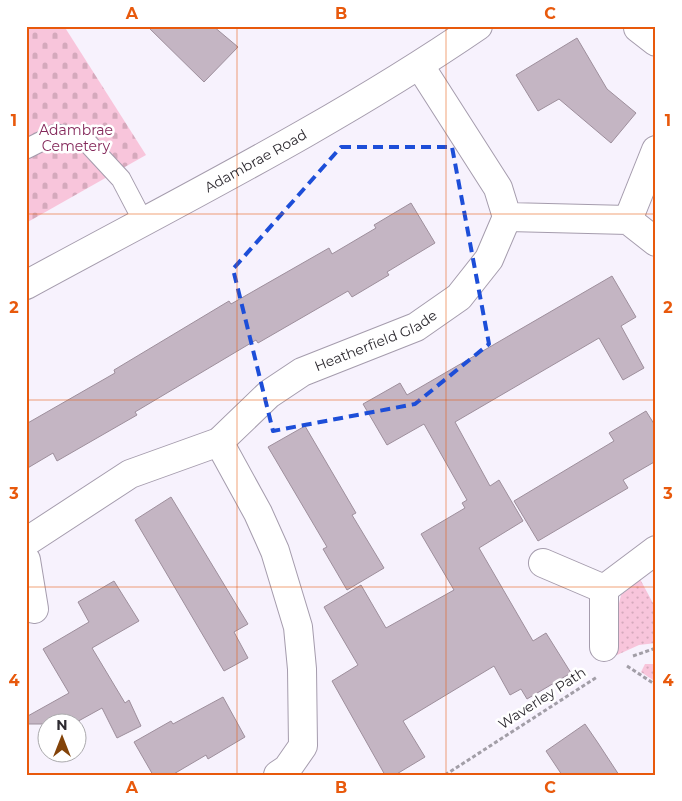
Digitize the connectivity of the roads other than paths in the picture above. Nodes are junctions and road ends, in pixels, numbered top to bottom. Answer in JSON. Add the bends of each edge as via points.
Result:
{"nodes":[{"id":1,"x":478,"y":26,"type":"edge"},
{"id":2,"x":420,"y":66,"type":"junction"},
{"id":3,"x":26,"y":149,"type":"edge"},
{"id":4,"x":656,"y":150,"type":"edge"},
{"id":5,"x":507,"y":217,"type":"junction"},
{"id":6,"x":628,"y":220,"type":"junction"},
{"id":7,"x":143,"y":221,"type":"junction"},
{"id":8,"x":656,"y":242,"type":"edge"},
{"id":9,"x":26,"y":285,"type":"edge"},
{"id":10,"x":219,"y":442,"type":"junction"},
{"id":11,"x":26,"y":542,"type":"edge"},
{"id":12,"x":656,"y":550,"type":"edge"},
{"id":13,"x":26,"y":560,"type":"edge"},
{"id":14,"x":543,"y":563,"type":"dead end"},
{"id":15,"x":604,"y":589,"type":"junction"},
{"id":16,"x":34,"y":609,"type":"dead end"},
{"id":17,"x":611,"y":660,"type":"road end"},
{"id":18,"x":278,"y":775,"type":"edge"}],
"edges":[{"from":1,"to":2,"type":"street","name":"Adambrae Road"},
{"from":2,"to":5,"type":"street","via":[[498,188]]},
{"from":2,"to":7,"type":"street","name":"Adambrae Road"},
{"from":3,"to":7,"type":"lane","via":[[56,134],[83,138],[121,179]]},
{"from":4,"to":6,"type":"street"},
{"from":5,"to":6,"type":"street"},
{"from":5,"to":10,"type":"street","name":"Heatherfield Glade","via":[[489,259],[459,297],[416,327],[302,372],[269,394]]},
{"from":6,"to":8,"type":"street"},
{"from":7,"to":9,"type":"street","name":"Adambrae Road"},
{"from":10,"to":11,"type":"street","name":"Heatherfield Glade","via":[[130,474]]},
{"from":10,"to":18,"type":"street","via":[[275,551],[298,627],[303,746],[287,769]]},
{"from":12,"to":15,"type":"street"},
{"from":13,"to":16,"type":"street"},
{"from":14,"to":15,"type":"street"},
{"from":15,"to":17,"type":"street"}]}
